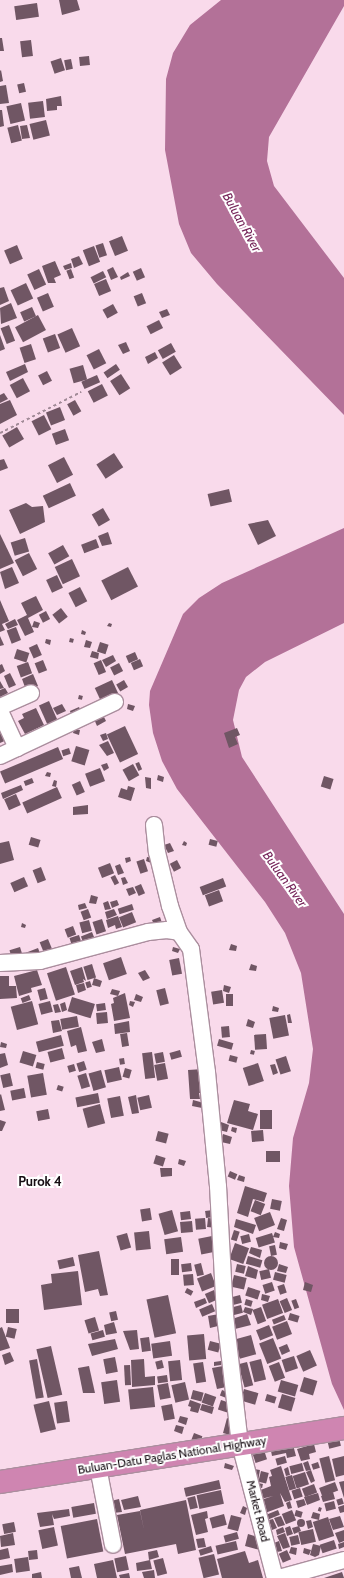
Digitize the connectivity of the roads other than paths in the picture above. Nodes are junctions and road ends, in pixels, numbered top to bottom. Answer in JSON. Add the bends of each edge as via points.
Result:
{"nodes":[{"id":1,"x":30,"y":693,"type":"dead end"},
{"id":2,"x":115,"y":702,"type":"dead end"},
{"id":3,"x":0,"y":707,"type":"edge"},
{"id":4,"x":0,"y":711,"type":"edge"},
{"id":5,"x":17,"y":748,"type":"junction"},
{"id":6,"x":0,"y":756,"type":"edge"},
{"id":7,"x":154,"y":825,"type":"dead end"},
{"id":8,"x":179,"y":932,"type":"junction"},
{"id":9,"x":0,"y":963,"type":"edge"},
{"id":10,"x":342,"y":1428,"type":"edge"},
{"id":11,"x":240,"y":1444,"type":"junction"},
{"id":12,"x":98,"y":1467,"type":"junction"},
{"id":13,"x":0,"y":1482,"type":"edge"},
{"id":14,"x":113,"y":1545,"type":"dead end"},
{"id":15,"x":344,"y":1560,"type":"edge"},
{"id":16,"x":275,"y":1578,"type":"edge"},
{"id":17,"x":279,"y":1578,"type":"edge"}],
"edges":[{"from":1,"to":3,"type":"street"},
{"from":2,"to":5,"type":"street"},
{"from":4,"to":5,"type":"street"},
{"from":5,"to":6,"type":"street"},
{"from":7,"to":8,"type":"street","name":"Market Road","via":[[157,852]]},
{"from":8,"to":9,"type":"street","via":[[148,932],[40,961]]},
{"from":8,"to":11,"type":"street","name":"Market Road","via":[[191,949],[207,1072],[218,1186],[226,1315]]},
{"from":10,"to":11,"type":"highway","name":"Buluan-Datu Paglas National Highway"},
{"from":11,"to":12,"type":"highway","name":"Buluan-Datu Paglas National Highway"},
{"from":11,"to":16,"type":"street","name":"Market Road"},
{"from":12,"to":13,"type":"highway","name":"Buluan-Datu Paglas National Highway"},
{"from":12,"to":14,"type":"street"},
{"from":15,"to":17,"type":"street"}]}
